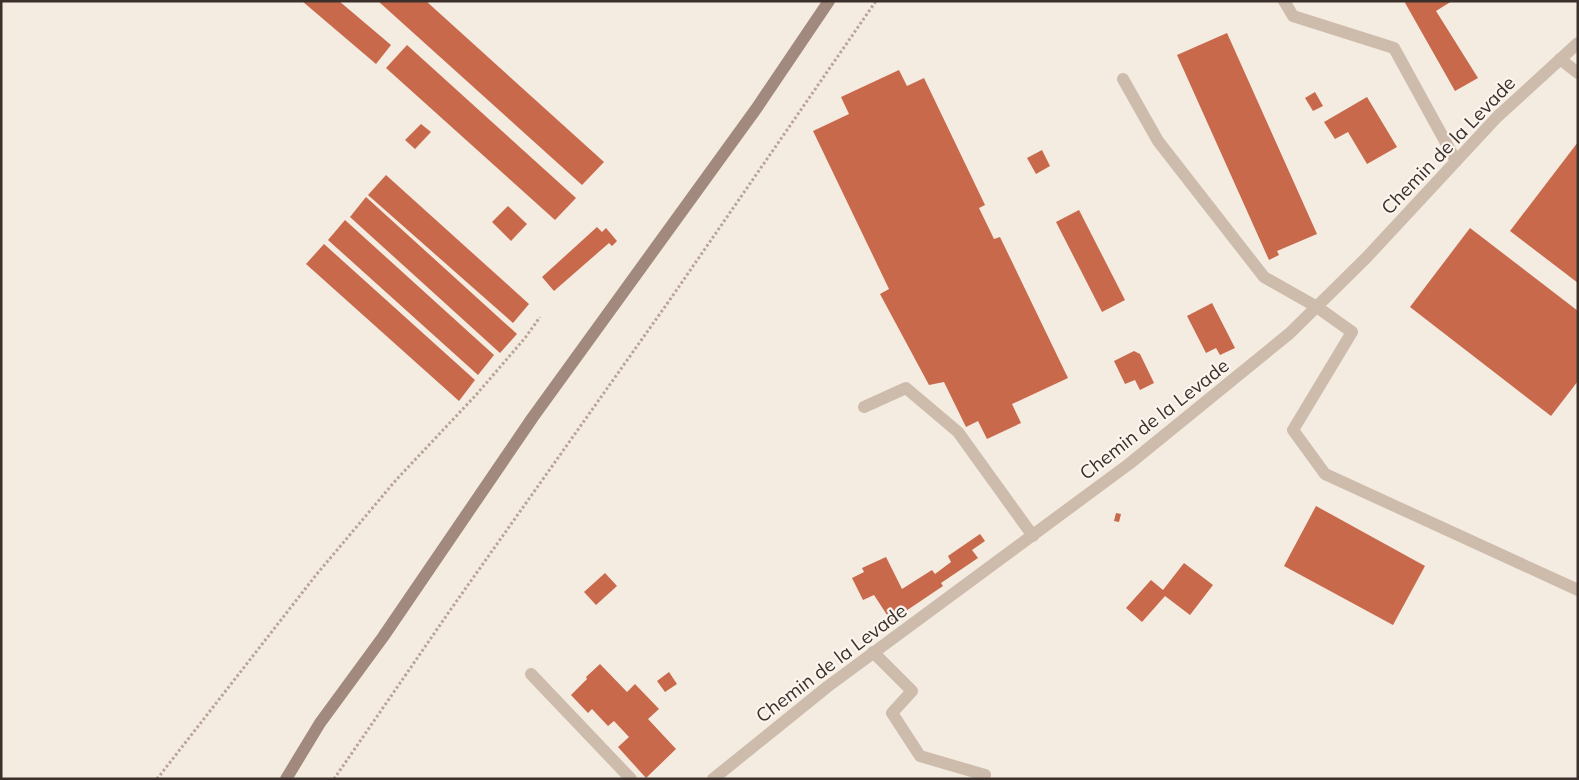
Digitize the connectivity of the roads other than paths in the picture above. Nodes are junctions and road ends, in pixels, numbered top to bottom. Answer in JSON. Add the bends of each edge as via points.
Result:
{"nodes":[{"id":1,"x":829,"y":1,"type":"edge"},
{"id":2,"x":1284,"y":1,"type":"edge"},
{"id":3,"x":1578,"y":43,"type":"edge"},
{"id":4,"x":1560,"y":59,"type":"junction"},
{"id":5,"x":1578,"y":73,"type":"edge"},
{"id":6,"x":1123,"y":79,"type":"dead end"},
{"id":7,"x":1456,"y":161,"type":"junction"},
{"id":8,"x":1317,"y":307,"type":"junction"},
{"id":9,"x":864,"y":407,"type":"dead end"},
{"id":10,"x":1033,"y":536,"type":"junction"},
{"id":11,"x":1578,"y":590,"type":"edge"},
{"id":12,"x":874,"y":652,"type":"junction"},
{"id":13,"x":531,"y":674,"type":"dead end"},
{"id":14,"x":985,"y":775,"type":"dead end"},
{"id":15,"x":286,"y":779,"type":"edge"},
{"id":16,"x":631,"y":779,"type":"edge"},
{"id":17,"x":713,"y":779,"type":"edge"}],
"edges":[{"from":1,"to":15,"type":"street","via":[[533,417],[383,637],[320,723]]},
{"from":2,"to":7,"type":"street","via":[[1293,16],[1394,48]]},
{"from":3,"to":4,"type":"street","name":"Chemin de la Levade"},
{"from":4,"to":5,"type":"street"},
{"from":4,"to":7,"type":"street","name":"Chemin de la Levade","via":[[1497,117]]},
{"from":6,"to":8,"type":"street","via":[[1158,141],[1264,277]]},
{"from":7,"to":8,"type":"street","name":"Chemin de la Levade"},
{"from":8,"to":10,"type":"street","name":"Chemin de la Levade","via":[[1290,334],[1129,464]]},
{"from":8,"to":11,"type":"street","via":[[1352,332],[1294,430],[1325,474]]},
{"from":9,"to":10,"type":"street","via":[[906,388],[958,432]]},
{"from":10,"to":12,"type":"street","name":"Chemin de la Levade"},
{"from":12,"to":14,"type":"street","via":[[912,691],[892,713],[920,756]]},
{"from":12,"to":17,"type":"street","name":"Chemin de la Levade"},
{"from":13,"to":16,"type":"street"}]}
